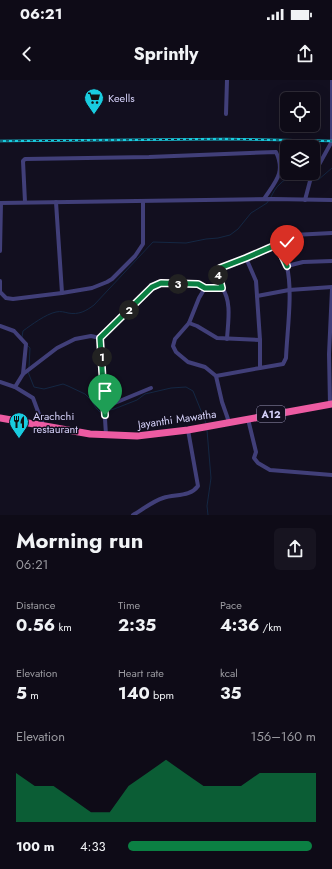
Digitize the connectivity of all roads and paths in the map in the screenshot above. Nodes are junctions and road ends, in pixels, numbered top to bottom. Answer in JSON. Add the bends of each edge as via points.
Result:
{"nodes":[{"id":1,"x":227,"y":80,"type":"edge"},
{"id":2,"x":332,"y":80,"type":"edge"},
{"id":3,"x":226,"y":114,"type":"dead end"},
{"id":4,"x":332,"y":142,"type":"edge"},
{"id":5,"x":266,"y":199,"type":"junction"},
{"id":6,"x":305,"y":200,"type":"junction"},
{"id":7,"x":332,"y":200,"type":"edge"},
{"id":8,"x":25,"y":202,"type":"junction"},
{"id":9,"x":56,"y":202,"type":"junction"},
{"id":10,"x":143,"y":202,"type":"junction"},
{"id":11,"x":0,"y":203,"type":"edge"},
{"id":12,"x":332,"y":233,"type":"edge"},
{"id":13,"x":276,"y":245,"type":"junction"},
{"id":14,"x":0,"y":252,"type":"edge"},
{"id":15,"x":246,"y":258,"type":"junction"},
{"id":16,"x":332,"y":261,"type":"edge"},
{"id":17,"x":287,"y":266,"type":"junction"},
{"id":18,"x":0,"y":281,"type":"edge"},
{"id":19,"x":205,"y":288,"type":"junction"},
{"id":20,"x":222,"y":288,"type":"junction"},
{"id":21,"x":332,"y":288,"type":"edge"},
{"id":22,"x":289,"y":290,"type":"junction"},
{"id":23,"x":62,"y":293,"type":"junction"},
{"id":24,"x":256,"y":296,"type":"junction"},
{"id":25,"x":189,"y":323,"type":"junction"},
{"id":26,"x":0,"y":326,"type":"edge"},
{"id":27,"x":100,"y":338,"type":"junction"},
{"id":28,"x":227,"y":339,"type":"junction"},
{"id":29,"x":260,"y":340,"type":"junction"},
{"id":30,"x":260,"y":368,"type":"junction"},
{"id":31,"x":23,"y":374,"type":"junction"},
{"id":32,"x":216,"y":376,"type":"junction"},
{"id":33,"x":0,"y":382,"type":"edge"},
{"id":34,"x":15,"y":387,"type":"junction"},
{"id":35,"x":151,"y":388,"type":"dead end"},
{"id":36,"x":331,"y":404,"type":"edge"},
{"id":37,"x":105,"y":408,"type":"junction"},
{"id":38,"x":0,"y":418,"type":"edge"},
{"id":39,"x":248,"y":418,"type":"junction"},
{"id":40,"x":229,"y":422,"type":"junction"},
{"id":41,"x":43,"y":425,"type":"junction"},
{"id":42,"x":188,"y":430,"type":"junction"},
{"id":43,"x":106,"y":435,"type":"junction"},
{"id":44,"x":332,"y":475,"type":"edge"},
{"id":45,"x":133,"y":515,"type":"edge"}],
"edges":[{"from":1,"to":3,"type":"street"},
{"from":2,"to":4,"type":"street"},
{"from":4,"to":6,"type":"street","via":[[310,181]]},
{"from":5,"to":6,"type":"street"},
{"from":5,"to":8,"type":"street","via":[[279,177],[280,165],[276,152],[25,159]]},
{"from":5,"to":10,"type":"street"},
{"from":6,"to":7,"type":"street"},
{"from":8,"to":9,"type":"street"},
{"from":8,"to":11,"type":"street"},
{"from":9,"to":10,"type":"street"},
{"from":9,"to":23,"type":"street"},
{"from":10,"to":23,"type":"street","via":[[143,244],[135,256],[107,282],[92,288]]},
{"from":11,"to":14,"type":"street"},
{"from":12,"to":13,"type":"street","via":[[293,235],[283,238]]},
{"from":13,"to":15,"type":"street"},
{"from":13,"to":17,"type":"street"},
{"from":15,"to":20,"type":"street","via":[[220,268],[218,272]]},
{"from":15,"to":24,"type":"street","via":[[256,281]]},
{"from":16,"to":17,"type":"street","via":[[303,262]]},
{"from":17,"to":22,"type":"street"},
{"from":18,"to":23,"type":"street","via":[[0,292],[6,298]]},
{"from":19,"to":20,"type":"street"},
{"from":19,"to":25,"type":"street"},
{"from":19,"to":27,"type":"street","via":[[198,284],[161,283],[152,287]]},
{"from":20,"to":28,"type":"street","via":[[227,294],[228,304]]},
{"from":21,"to":22,"type":"street"},
{"from":21,"to":36,"type":"street","via":[[329,354]]},
{"from":22,"to":24,"type":"street"},
{"from":22,"to":30,"type":"street","via":[[286,358],[283,364]]},
{"from":24,"to":29,"type":"street"},
{"from":25,"to":28,"type":"street","via":[[217,338]]},
{"from":25,"to":32,"type":"street","via":[[175,339],[173,346],[176,352],[188,362],[205,367]]},
{"from":26,"to":31,"type":"street","via":[[14,331],[26,344]]},
{"from":27,"to":31,"type":"street","via":[[92,336],[75,339],[57,348]]},
{"from":27,"to":37,"type":"street"},
{"from":28,"to":29,"type":"street"},
{"from":29,"to":30,"type":"street"},
{"from":30,"to":32,"type":"street"},
{"from":31,"to":34,"type":"street"},
{"from":32,"to":40,"type":"street"},
{"from":33,"to":34,"type":"street"},
{"from":34,"to":41,"type":"street","via":[[33,398]]},
{"from":35,"to":37,"type":"street"},
{"from":36,"to":39,"type":"highway","name":"Jayanthi Mawatha","number":"A12"},
{"from":37,"to":43,"type":"street"},
{"from":38,"to":41,"type":"highway","name":"Jayanthi Mawatha","number":"A12"},
{"from":39,"to":40,"type":"highway","name":"Jayanthi Mawatha","number":"A12"},
{"from":39,"to":44,"type":"street","via":[[256,452],[254,458],[258,463],[273,471]]},
{"from":40,"to":42,"type":"highway","name":"Jayanthi Mawatha","number":"A12"},
{"from":41,"to":43,"type":"highway","name":"Jayanthi Mawatha","number":"A12"},
{"from":42,"to":43,"type":"highway","name":"Jayanthi Mawatha","number":"A12","via":[[151,435]]},
{"from":42,"to":45,"type":"street","via":[[198,486],[188,494],[163,498]]}]}
